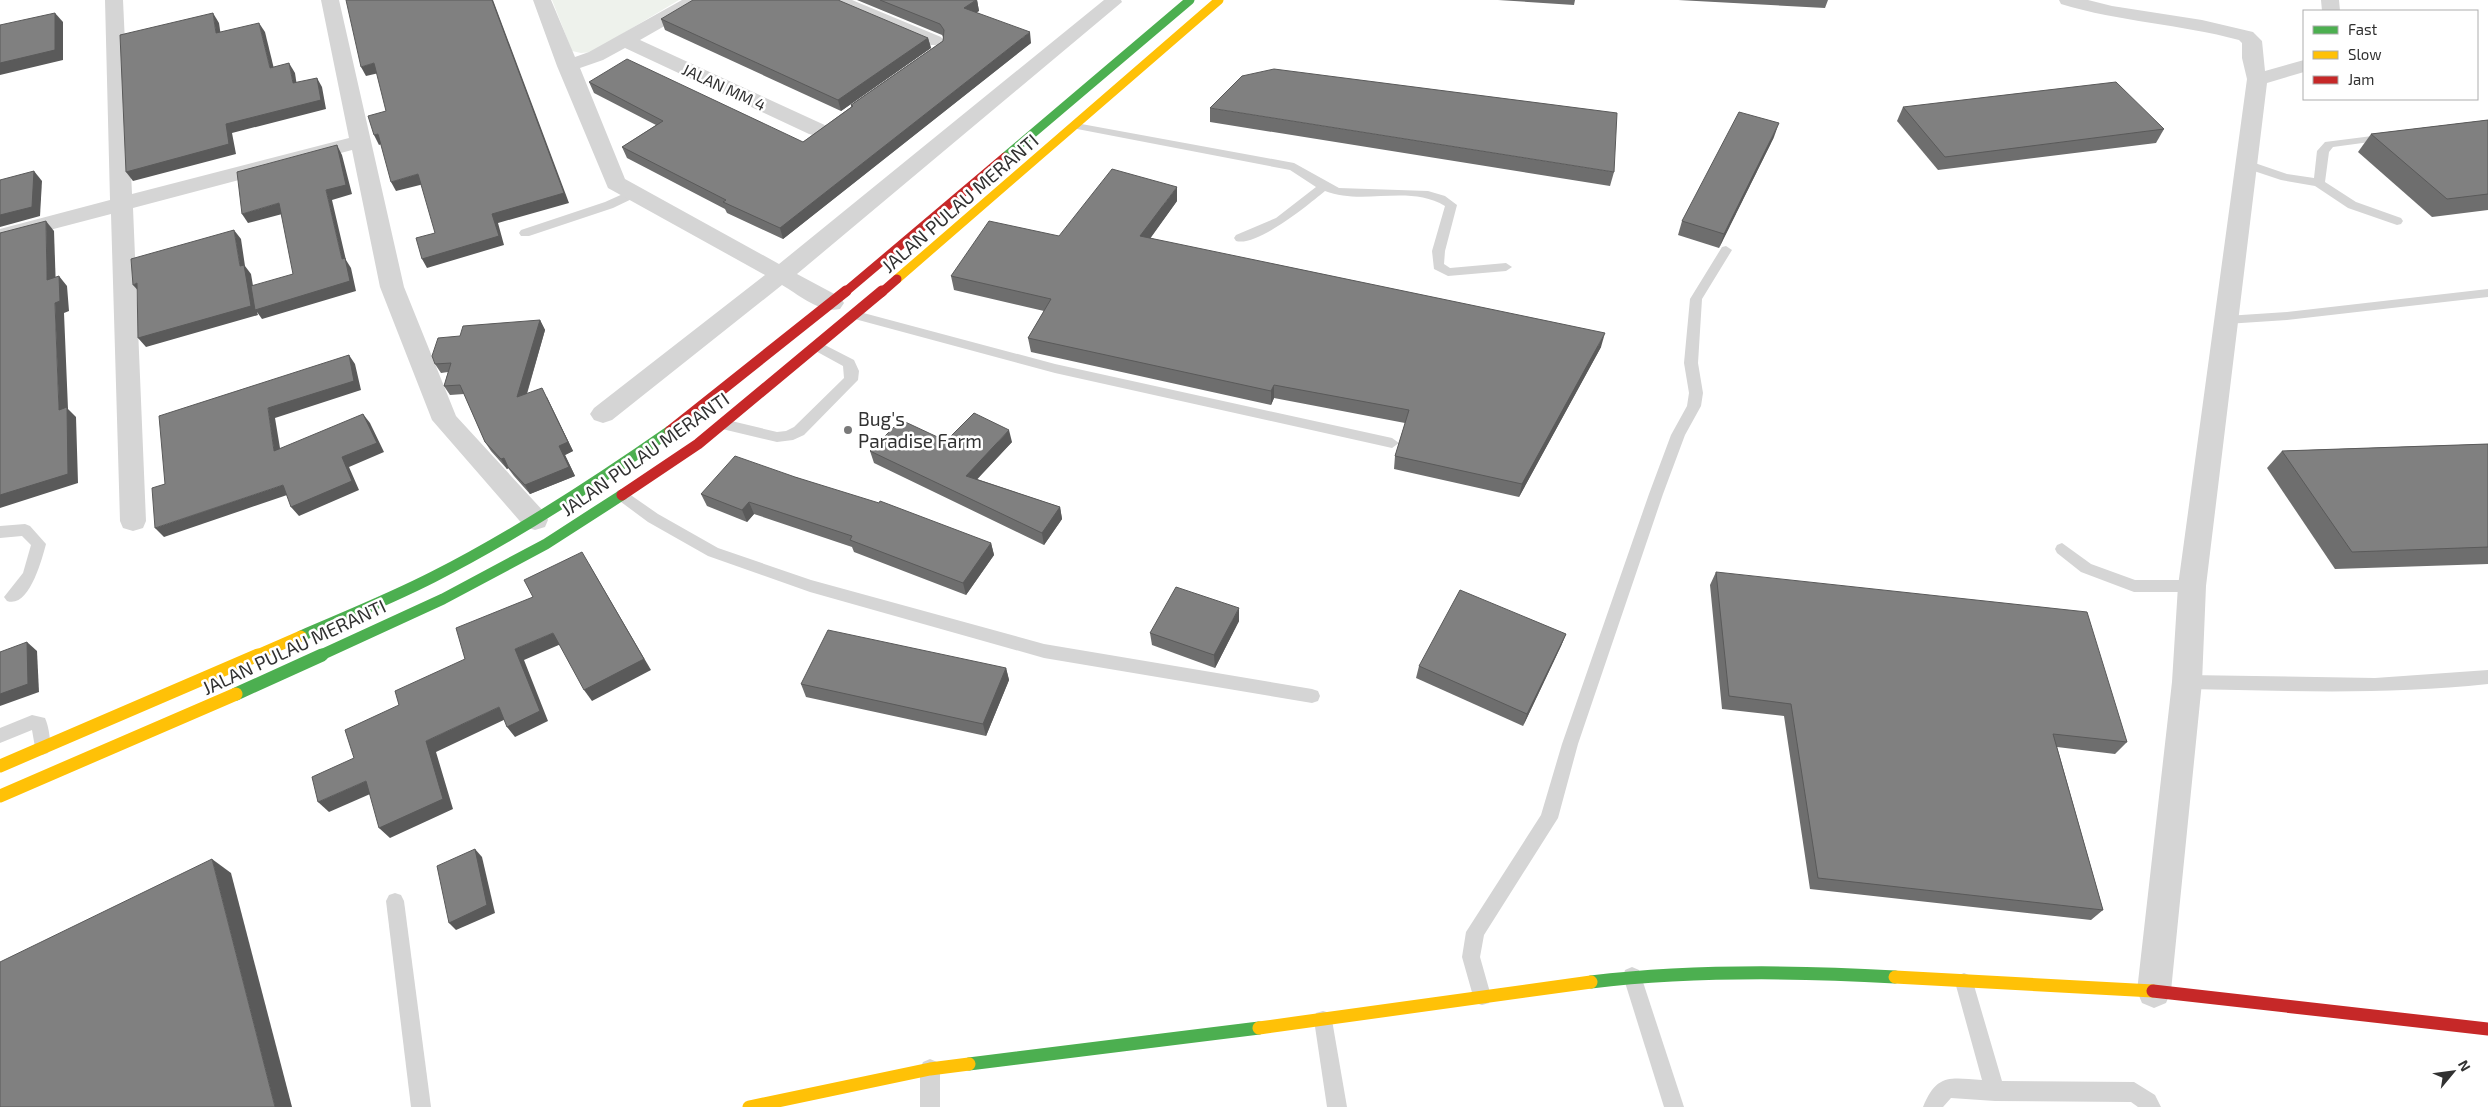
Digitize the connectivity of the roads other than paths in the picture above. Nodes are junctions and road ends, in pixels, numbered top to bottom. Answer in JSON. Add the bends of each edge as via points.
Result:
{"nodes":[{"id":1,"x":114,"y":0,"type":"edge"},
{"id":2,"x":330,"y":0,"type":"edge"},
{"id":3,"x":542,"y":0,"type":"edge"},
{"id":4,"x":696,"y":0,"type":"edge"},
{"id":5,"x":836,"y":0,"type":"edge"},
{"id":6,"x":1190,"y":0,"type":"edge"},
{"id":7,"x":1220,"y":0,"type":"edge"},
{"id":8,"x":2068,"y":0,"type":"edge"},
{"id":9,"x":1112,"y":1,"type":"edge"},
{"id":10,"x":627,"y":40,"type":"junction"},
{"id":11,"x":932,"y":48,"type":"edge"},
{"id":12,"x":568,"y":66,"type":"junction"},
{"id":13,"x":2303,"y":66,"type":"edge"},
{"id":14,"x":2254,"y":69,"type":"junction"},
{"id":15,"x":1076,"y":126,"type":"junction"},
{"id":16,"x":829,"y":127,"type":"edge"},
{"id":17,"x":2404,"y":134,"type":"edge"},
{"id":18,"x":361,"y":141,"type":"junction"},
{"id":19,"x":2246,"y":164,"type":"junction"},
{"id":20,"x":2318,"y":183,"type":"junction"},
{"id":21,"x":1323,"y":187,"type":"junction"},
{"id":22,"x":634,"y":193,"type":"junction"},
{"id":23,"x":122,"y":204,"type":"junction"},
{"id":24,"x":2396,"y":221,"type":"dead end"},
{"id":25,"x":525,"y":233,"type":"dead end"},
{"id":26,"x":0,"y":236,"type":"edge"},
{"id":27,"x":1240,"y":238,"type":"dead end"},
{"id":28,"x":1726,"y":250,"type":"edge"},
{"id":29,"x":1506,"y":267,"type":"dead end"},
{"id":30,"x":782,"y":273,"type":"junction"},
{"id":31,"x":2488,"y":293,"type":"edge"},
{"id":32,"x":832,"y":303,"type":"junction"},
{"id":33,"x":856,"y":315,"type":"junction"},
{"id":34,"x":2226,"y":320,"type":"junction"},
{"id":35,"x":817,"y":346,"type":"junction"},
{"id":36,"x":603,"y":414,"type":"dead end"},
{"id":37,"x":723,"y":424,"type":"junction"},
{"id":38,"x":1392,"y":443,"type":"dead end"},
{"id":39,"x":622,"y":495,"type":"junction"},
{"id":40,"x":535,"y":520,"type":"junction"},
{"id":41,"x":133,"y":521,"type":"dead end"},
{"id":42,"x":0,"y":532,"type":"edge"},
{"id":43,"x":2062,"y":549,"type":"dead end"},
{"id":44,"x":2192,"y":586,"type":"junction"},
{"id":45,"x":12,"y":598,"type":"dead end"},
{"id":46,"x":2488,"y":676,"type":"edge"},
{"id":47,"x":2187,"y":682,"type":"junction"},
{"id":48,"x":1312,"y":696,"type":"dead end"},
{"id":49,"x":0,"y":736,"type":"edge"},
{"id":50,"x":42,"y":748,"type":"junction"},
{"id":51,"x":0,"y":766,"type":"edge"},
{"id":52,"x":0,"y":796,"type":"edge"},
{"id":53,"x":395,"y":901,"type":"dead end"},
{"id":54,"x":1632,"y":976,"type":"junction"},
{"id":55,"x":1964,"y":982,"type":"junction"},
{"id":56,"x":2154,"y":991,"type":"junction"},
{"id":57,"x":1482,"y":996,"type":"junction"},
{"id":58,"x":1323,"y":1020,"type":"junction"},
{"id":59,"x":2488,"y":1028,"type":"edge"},
{"id":60,"x":930,"y":1069,"type":"junction"},
{"id":61,"x":1995,"y":1090,"type":"junction"},
{"id":62,"x":421,"y":1107,"type":"edge"},
{"id":63,"x":749,"y":1107,"type":"edge"},
{"id":64,"x":930,"y":1107,"type":"edge"},
{"id":65,"x":1337,"y":1107,"type":"edge"},
{"id":66,"x":1674,"y":1107,"type":"edge"},
{"id":67,"x":1933,"y":1107,"type":"edge"},
{"id":68,"x":2151,"y":1107,"type":"edge"}],
"edges":[{"from":1,"to":23,"type":"street"},
{"from":2,"to":18,"type":"street"},
{"from":3,"to":12,"type":"street"},
{"from":4,"to":10,"type":"street"},
{"from":5,"to":11,"type":"street"},
{"from":6,"to":32,"type":"main road","name":"JALAN PULAU MERANTI"},
{"from":7,"to":15,"type":"main road","name":"JALAN PULAU MERANTI"},
{"from":8,"to":14,"type":"street","via":[[2132,17],[2216,28],[2216,34],[2223,42]]},
{"from":9,"to":30,"type":"street"},
{"from":10,"to":12,"type":"street"},
{"from":10,"to":16,"type":"street","name":"JALAN MM 4","via":[[816,130]]},
{"from":12,"to":22,"type":"street","via":[[610,174],[616,183]]},
{"from":13,"to":14,"type":"street"},
{"from":14,"to":19,"type":"street"},
{"from":15,"to":21,"type":"lane","via":[[1294,167]]},
{"from":15,"to":33,"type":"main road","name":"JALAN PULAU MERANTI"},
{"from":17,"to":20,"type":"lane","via":[[2329,144],[2323,151]]},
{"from":18,"to":23,"type":"street"},
{"from":18,"to":40,"type":"street","via":[[392,287],[445,420]]},
{"from":19,"to":20,"type":"lane","via":[[2284,177]]},
{"from":19,"to":34,"type":"street"},
{"from":20,"to":24,"type":"lane","via":[[2352,205]]},
{"from":21,"to":27,"type":"lane","via":[[1280,221]]},
{"from":21,"to":29,"type":"lane","via":[[1345,194],[1399,193],[1442,198],[1451,205],[1437,258],[1438,266],[1448,272]]},
{"from":22,"to":25,"type":"lane","via":[[609,205]]},
{"from":22,"to":30,"type":"street"},
{"from":23,"to":26,"type":"street"},
{"from":23,"to":41,"type":"street"},
{"from":28,"to":57,"type":"lane","via":[[1710,281],[1696,299],[1691,363],[1696,394],[1694,406],[1678,435],[1656,494],[1570,744],[1548,818],[1475,932],[1471,957]]},
{"from":30,"to":32,"type":"street"},
{"from":30,"to":36,"type":"street"},
{"from":31,"to":34,"type":"lane"},
{"from":32,"to":40,"type":"main road","name":"JALAN PULAU MERANTI","via":[[674,428],[602,479]]},
{"from":33,"to":35,"type":"main road","name":"JALAN PULAU MERANTI"},
{"from":33,"to":38,"type":"lane","via":[[944,342],[1116,384]]},
{"from":34,"to":44,"type":"street"},
{"from":35,"to":37,"type":"main road","name":"JALAN PULAU MERANTI"},
{"from":35,"to":37,"type":"lane","via":[[849,363],[851,380],[799,432],[777,437]]},
{"from":37,"to":39,"type":"main road","name":"JALAN PULAU MERANTI"},
{"from":39,"to":48,"type":"lane","via":[[653,518],[713,552],[810,586],[1044,651]]},
{"from":39,"to":52,"type":"main road","name":"JALAN PULAU MERANTI","via":[[546,544],[442,599],[239,693]]},
{"from":40,"to":50,"type":"main road","name":"JALAN PULAU MERANTI","via":[[433,578]]},
{"from":42,"to":45,"type":"lane","via":[[25,530],[39,544],[30,575]]},
{"from":43,"to":44,"type":"lane","via":[[2086,568],[2134,586]]},
{"from":44,"to":47,"type":"street"},
{"from":46,"to":47,"type":"lane","via":[[2435,683],[2304,686]]},
{"from":47,"to":56,"type":"street"},
{"from":49,"to":50,"type":"lane","via":[[32,722],[39,723]]},
{"from":50,"to":51,"type":"main road","name":"JALAN PULAU MERANTI"},
{"from":53,"to":62,"type":"lane"},
{"from":54,"to":55,"type":"main road","via":[[1812,972]]},
{"from":54,"to":57,"type":"main road"},
{"from":54,"to":66,"type":"lane"},
{"from":55,"to":56,"type":"main road"},
{"from":55,"to":61,"type":"lane"},
{"from":56,"to":59,"type":"main road"},
{"from":57,"to":58,"type":"main road"},
{"from":58,"to":60,"type":"main road"},
{"from":58,"to":65,"type":"lane"},
{"from":60,"to":63,"type":"main road"},
{"from":60,"to":64,"type":"lane"},
{"from":61,"to":67,"type":"lane","via":[[1948,1088],[1938,1096]]},
{"from":61,"to":68,"type":"lane","via":[[2134,1092]]}]}
